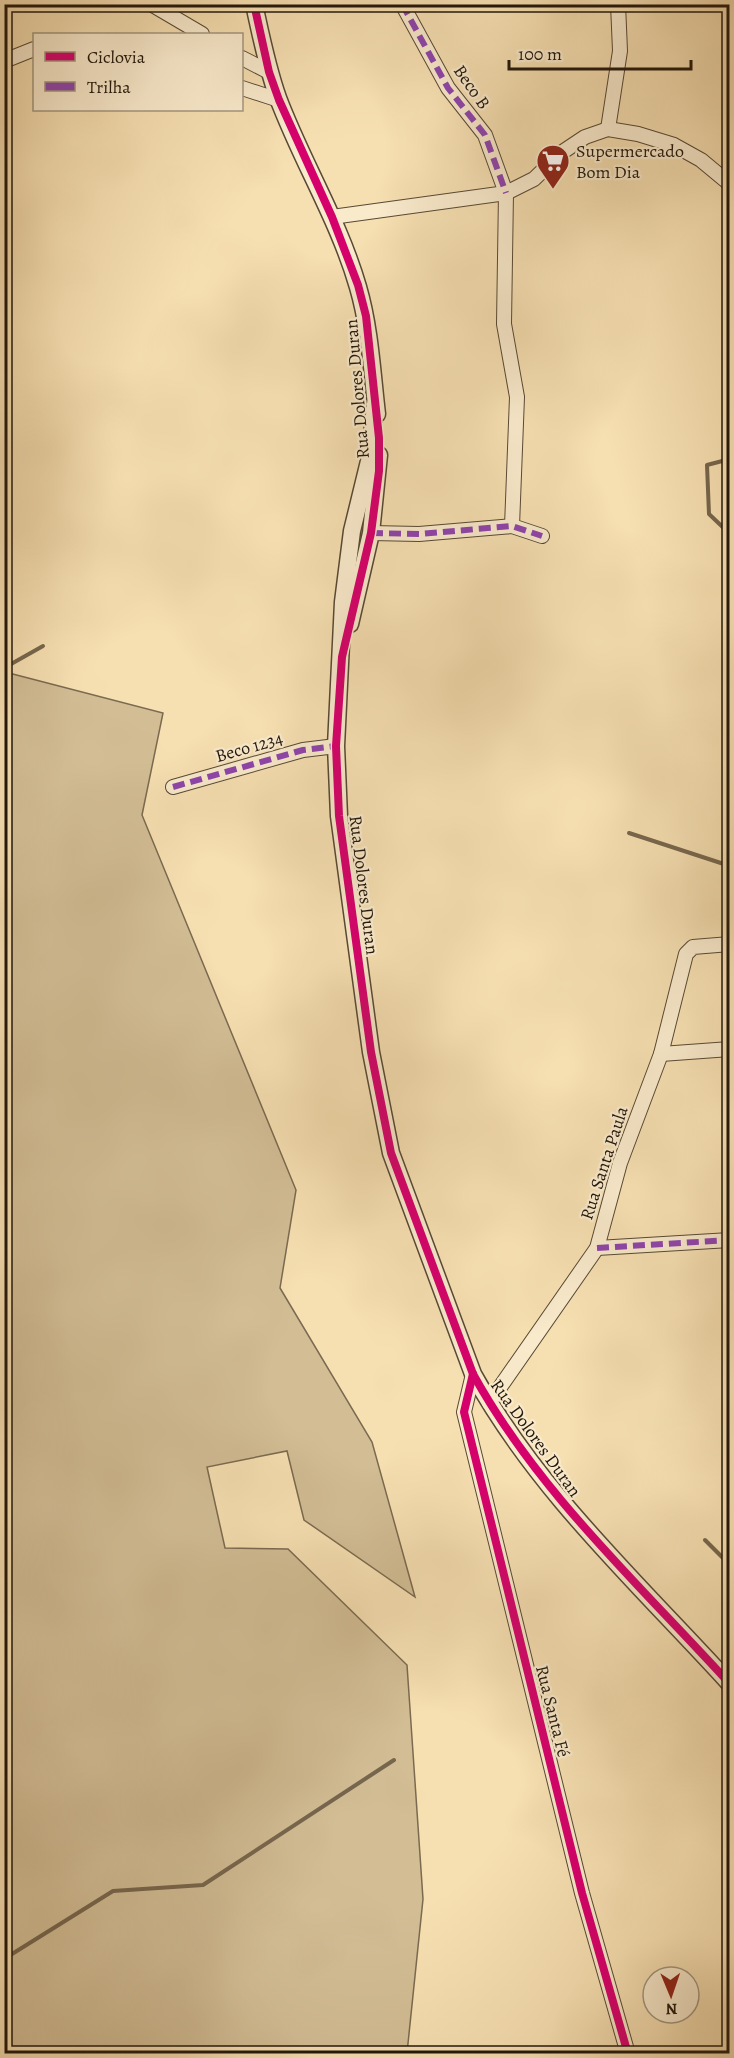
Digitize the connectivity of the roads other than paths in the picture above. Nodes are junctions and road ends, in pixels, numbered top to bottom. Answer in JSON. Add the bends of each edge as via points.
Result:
{"nodes":[{"id":1,"x":151,"y":4,"type":"edge"},
{"id":2,"x":254,"y":4,"type":"edge"},
{"id":3,"x":402,"y":4,"type":"edge"},
{"id":4,"x":618,"y":4,"type":"edge"},
{"id":5,"x":200,"y":33,"type":"edge"},
{"id":6,"x":33,"y":49,"type":"edge"},
{"id":7,"x":243,"y":59,"type":"edge"},
{"id":8,"x":4,"y":61,"type":"edge"},
{"id":9,"x":269,"y":72,"type":"junction"},
{"id":10,"x":243,"y":88,"type":"edge"},
{"id":11,"x":279,"y":100,"type":"junction"},
{"id":12,"x":608,"y":129,"type":"junction"},
{"id":13,"x":729,"y":184,"type":"edge"},
{"id":14,"x":506,"y":193,"type":"junction"},
{"id":15,"x":332,"y":217,"type":"junction"},
{"id":16,"x":375,"y":404,"type":"junction"},
{"id":17,"x":512,"y":526,"type":"junction"},
{"id":18,"x":352,"y":532,"type":"junction"},
{"id":19,"x":371,"y":533,"type":"junction"},
{"id":20,"x":542,"y":536,"type":"dead end"},
{"id":21,"x":342,"y":657,"type":"junction"},
{"id":22,"x":336,"y":746,"type":"junction"},
{"id":23,"x":173,"y":787,"type":"dead end"},
{"id":24,"x":729,"y":944,"type":"edge"},
{"id":25,"x":729,"y":1049,"type":"edge"},
{"id":26,"x":662,"y":1054,"type":"junction"},
{"id":27,"x":729,"y":1240,"type":"edge"},
{"id":28,"x":597,"y":1248,"type":"junction"},
{"id":29,"x":473,"y":1374,"type":"junction"},
{"id":30,"x":489,"y":1403,"type":"junction"},
{"id":31,"x":729,"y":1684,"type":"edge"},
{"id":32,"x":628,"y":2054,"type":"edge"}],
"edges":[{"from":1,"to":5,"type":"street"},
{"from":2,"to":9,"type":"street","name":"Rua Dolores Duran"},
{"from":3,"to":14,"type":"street","name":"Beco B","via":[[448,88],[485,135]]},
{"from":4,"to":12,"type":"street","via":[[620,51]]},
{"from":6,"to":8,"type":"street"},
{"from":7,"to":9,"type":"street"},
{"from":9,"to":11,"type":"street","name":"Rua Dolores Duran"},
{"from":10,"to":11,"type":"street"},
{"from":11,"to":15,"type":"street","name":"Rua Dolores Duran"},
{"from":12,"to":13,"type":"street","via":[[674,145],[701,160]]},
{"from":12,"to":14,"type":"street","via":[[585,137],[534,179]]},
{"from":14,"to":15,"type":"street"},
{"from":14,"to":17,"type":"street","via":[[505,341],[517,397]]},
{"from":15,"to":16,"type":"street","name":"Rua Dolores Duran","via":[[366,316]]},
{"from":16,"to":18,"type":"street","name":"Rua Dolores Duran","via":[[370,457]]},
{"from":16,"to":19,"type":"street","name":"Rua Dolores Duran","via":[[379,471]]},
{"from":17,"to":19,"type":"street","via":[[419,534]]},
{"from":17,"to":20,"type":"street"},
{"from":18,"to":19,"type":"street","via":[[362,541]]},
{"from":18,"to":21,"type":"street","name":"Rua Dolores Duran","via":[[343,602]]},
{"from":19,"to":21,"type":"street","name":"Rua Dolores Duran"},
{"from":21,"to":22,"type":"street","name":"Rua Dolores Duran"},
{"from":22,"to":23,"type":"street","name":"Beco 1234","via":[[303,750]]},
{"from":22,"to":29,"type":"street","name":"Rua Dolores Duran","via":[[339,816],[350,906],[371,1052],[391,1153]]},
{"from":24,"to":26,"type":"street","name":"Rua Santa Paula","via":[[689,949]]},
{"from":25,"to":26,"type":"street"},
{"from":26,"to":28,"type":"street","name":"Rua Santa Paula","via":[[620,1162]]},
{"from":27,"to":28,"type":"street"},
{"from":28,"to":30,"type":"street","name":"Rua Santa Paula"},
{"from":29,"to":30,"type":"street","name":"Rua Dolores Duran"},
{"from":29,"to":32,"type":"street","name":"Rua Santa Fé","via":[[464,1412],[582,1893]]},
{"from":30,"to":31,"type":"street","name":"Rua Dolores Duran","via":[[575,1518]]}]}
